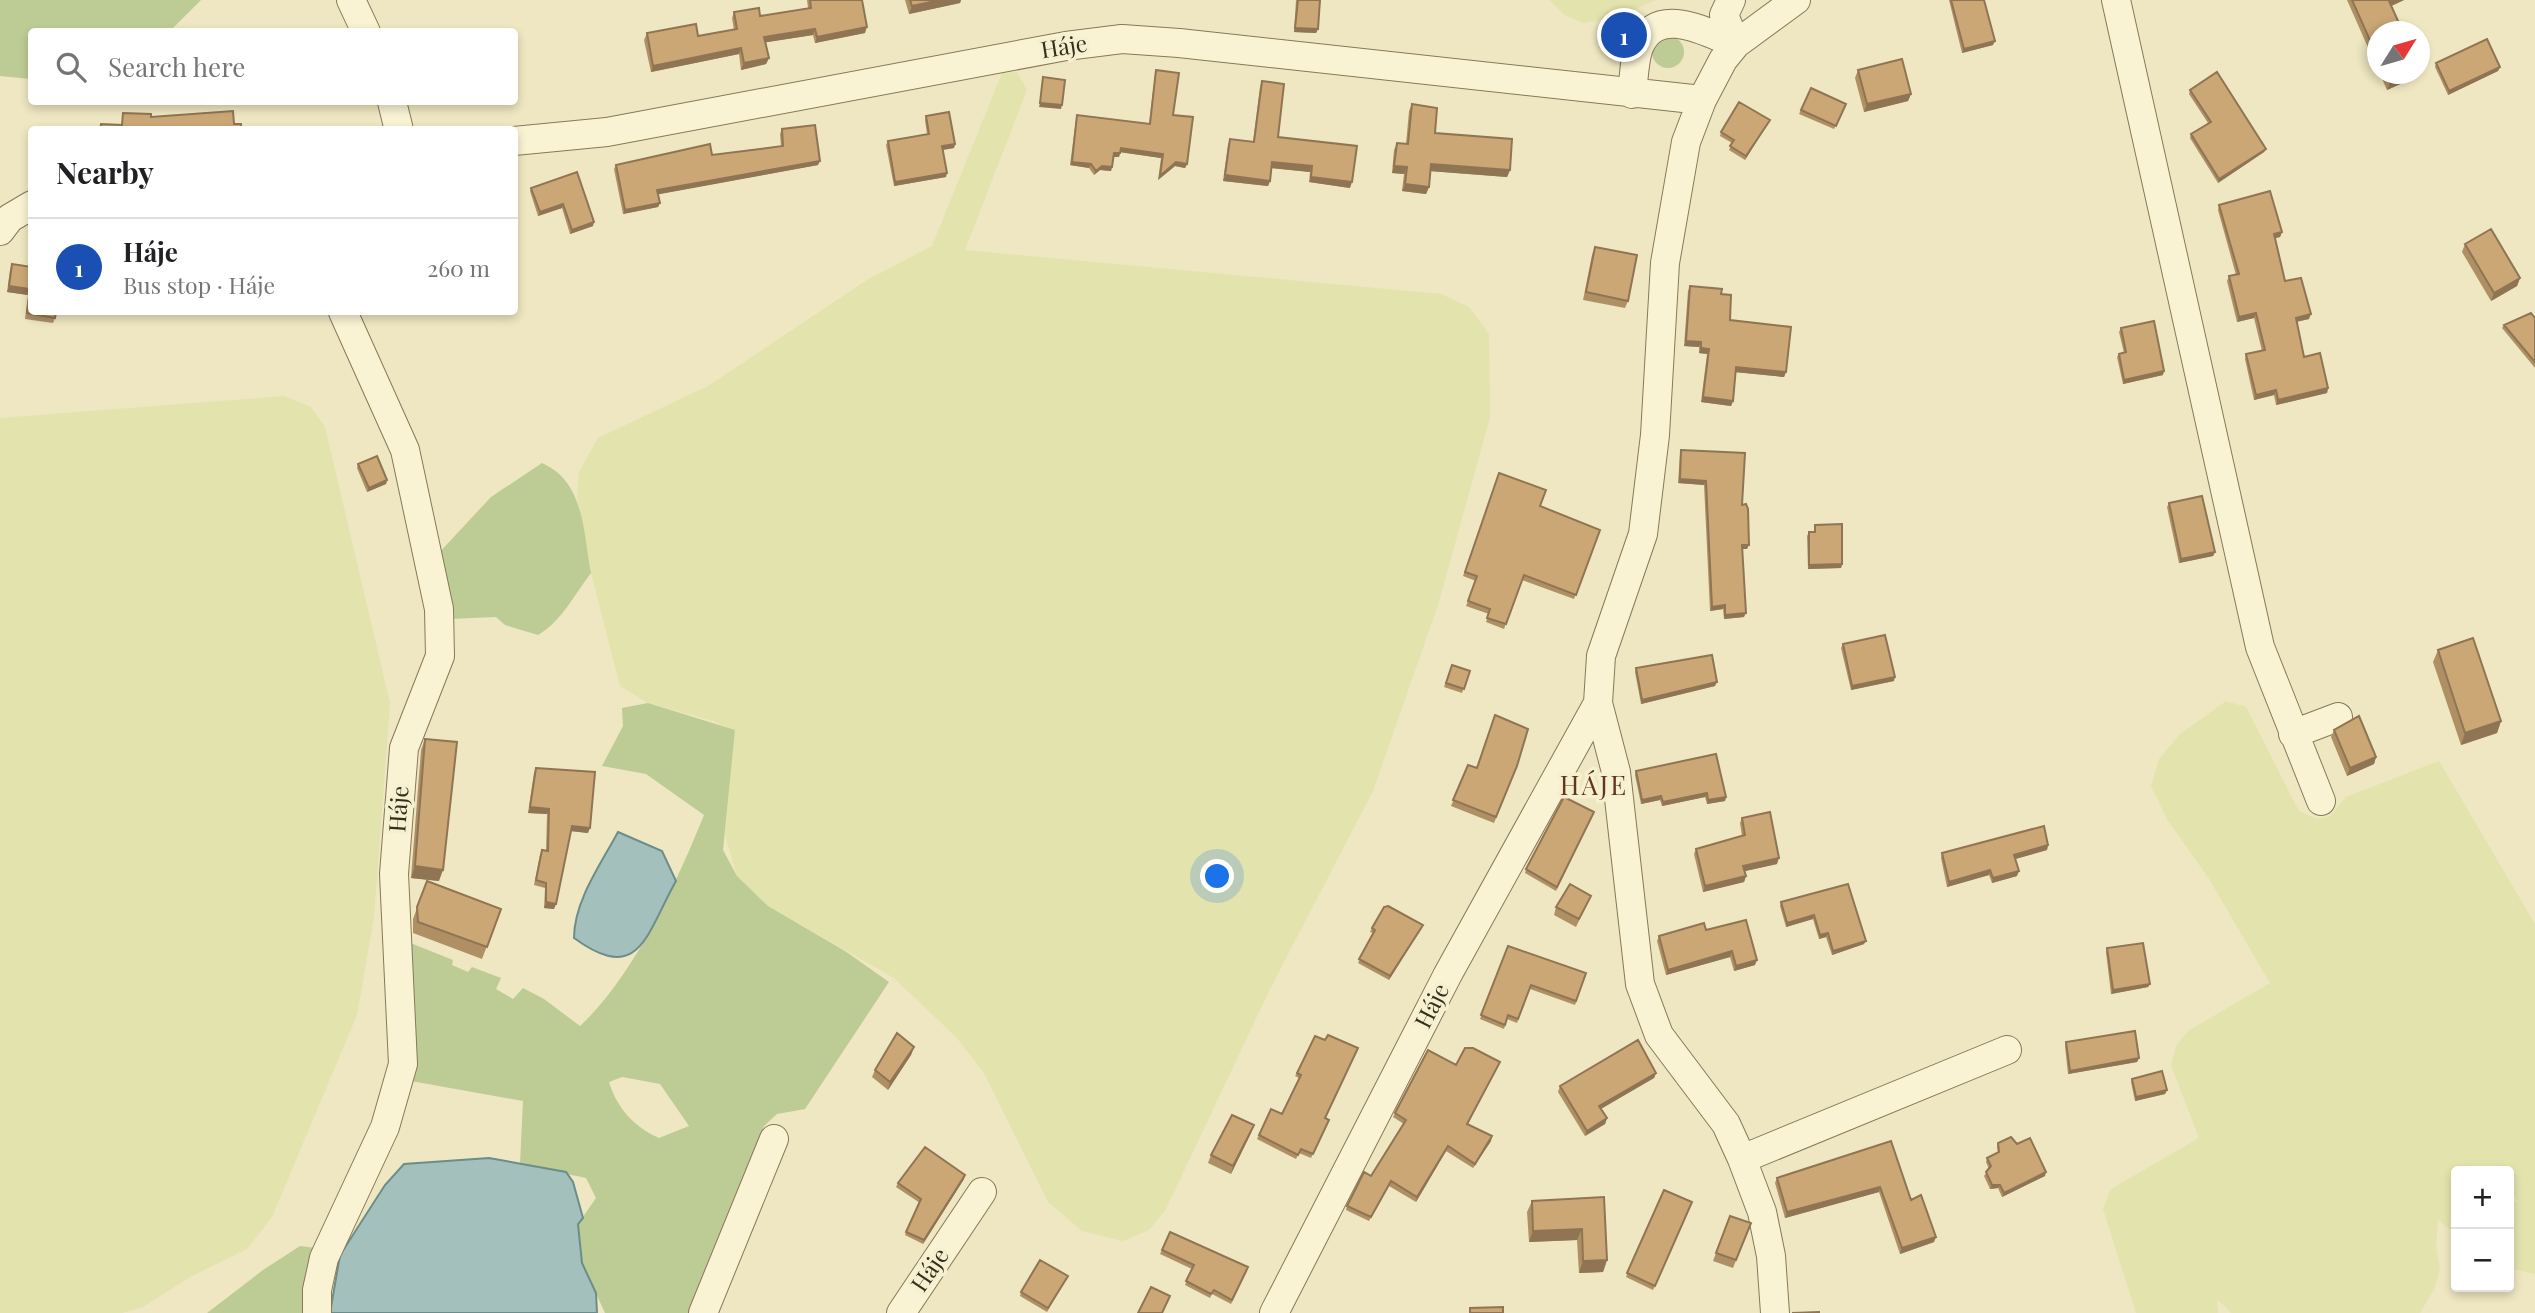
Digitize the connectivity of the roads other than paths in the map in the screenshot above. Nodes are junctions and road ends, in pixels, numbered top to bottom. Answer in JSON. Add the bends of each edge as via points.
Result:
{"nodes":[{"id":1,"x":351,"y":0,"type":"edge"},
{"id":2,"x":1731,"y":0,"type":"edge"},
{"id":3,"x":1796,"y":0,"type":"edge"},
{"id":4,"x":2116,"y":0,"type":"edge"},
{"id":5,"x":364,"y":28,"type":"edge"},
{"id":6,"x":1736,"y":44,"type":"junction"},
{"id":7,"x":1632,"y":94,"type":"junction"},
{"id":8,"x":1702,"y":100,"type":"junction"},
{"id":9,"x":393,"y":105,"type":"edge"},
{"id":10,"x":398,"y":126,"type":"edge"},
{"id":11,"x":518,"y":141,"type":"edge"},
{"id":12,"x":28,"y":207,"type":"edge"},
{"id":13,"x":0,"y":231,"type":"edge"},
{"id":14,"x":344,"y":315,"type":"edge"},
{"id":15,"x":1598,"y":703,"type":"junction"},
{"id":16,"x":2338,"y":717,"type":"dead end"},
{"id":17,"x":2293,"y":734,"type":"junction"},
{"id":18,"x":2321,"y":800,"type":"dead end"},
{"id":19,"x":2007,"y":1050,"type":"dead end"},
{"id":20,"x":774,"y":1139,"type":"dead end"},
{"id":21,"x":1742,"y":1159,"type":"junction"},
{"id":22,"x":982,"y":1192,"type":"dead end"},
{"id":23,"x":317,"y":1313,"type":"edge"},
{"id":24,"x":703,"y":1313,"type":"edge"},
{"id":25,"x":901,"y":1313,"type":"edge"},
{"id":26,"x":1274,"y":1313,"type":"edge"},
{"id":27,"x":1775,"y":1313,"type":"edge"}],
"edges":[{"from":1,"to":5,"type":"street"},
{"from":2,"to":6,"type":"street","via":[[1724,15]]},
{"from":3,"to":6,"type":"street","name":"Háje"},
{"from":4,"to":17,"type":"street","via":[[2260,648]]},
{"from":6,"to":7,"type":"street","via":[[1678,23],[1662,24],[1648,32],[1639,46]]},
{"from":6,"to":8,"type":"street","name":"Háje"},
{"from":7,"to":8,"type":"street","name":"Háje"},
{"from":7,"to":11,"type":"street","name":"Háje","via":[[1122,39],[607,132]]},
{"from":8,"to":15,"type":"street","name":"Háje","via":[[1686,142],[1665,263],[1655,435],[1643,534],[1601,656]]},
{"from":9,"to":10,"type":"street"},
{"from":12,"to":13,"type":"street"},
{"from":14,"to":23,"type":"street","name":"Háje","via":[[405,450],[439,609],[440,656],[404,748],[394,874],[403,1064],[385,1127],[324,1258]]},
{"from":15,"to":21,"type":"street","name":"Háje","via":[[1616,772],[1640,984],[1647,1010],[1659,1035],[1726,1124]]},
{"from":15,"to":26,"type":"street","name":"Háje","via":[[1448,974]]},
{"from":16,"to":17,"type":"street"},
{"from":17,"to":18,"type":"street"},
{"from":19,"to":21,"type":"street"},
{"from":20,"to":24,"type":"street"},
{"from":21,"to":27,"type":"street","name":"Háje","via":[[1772,1256]]},
{"from":22,"to":25,"type":"street","name":"Háje"}]}
